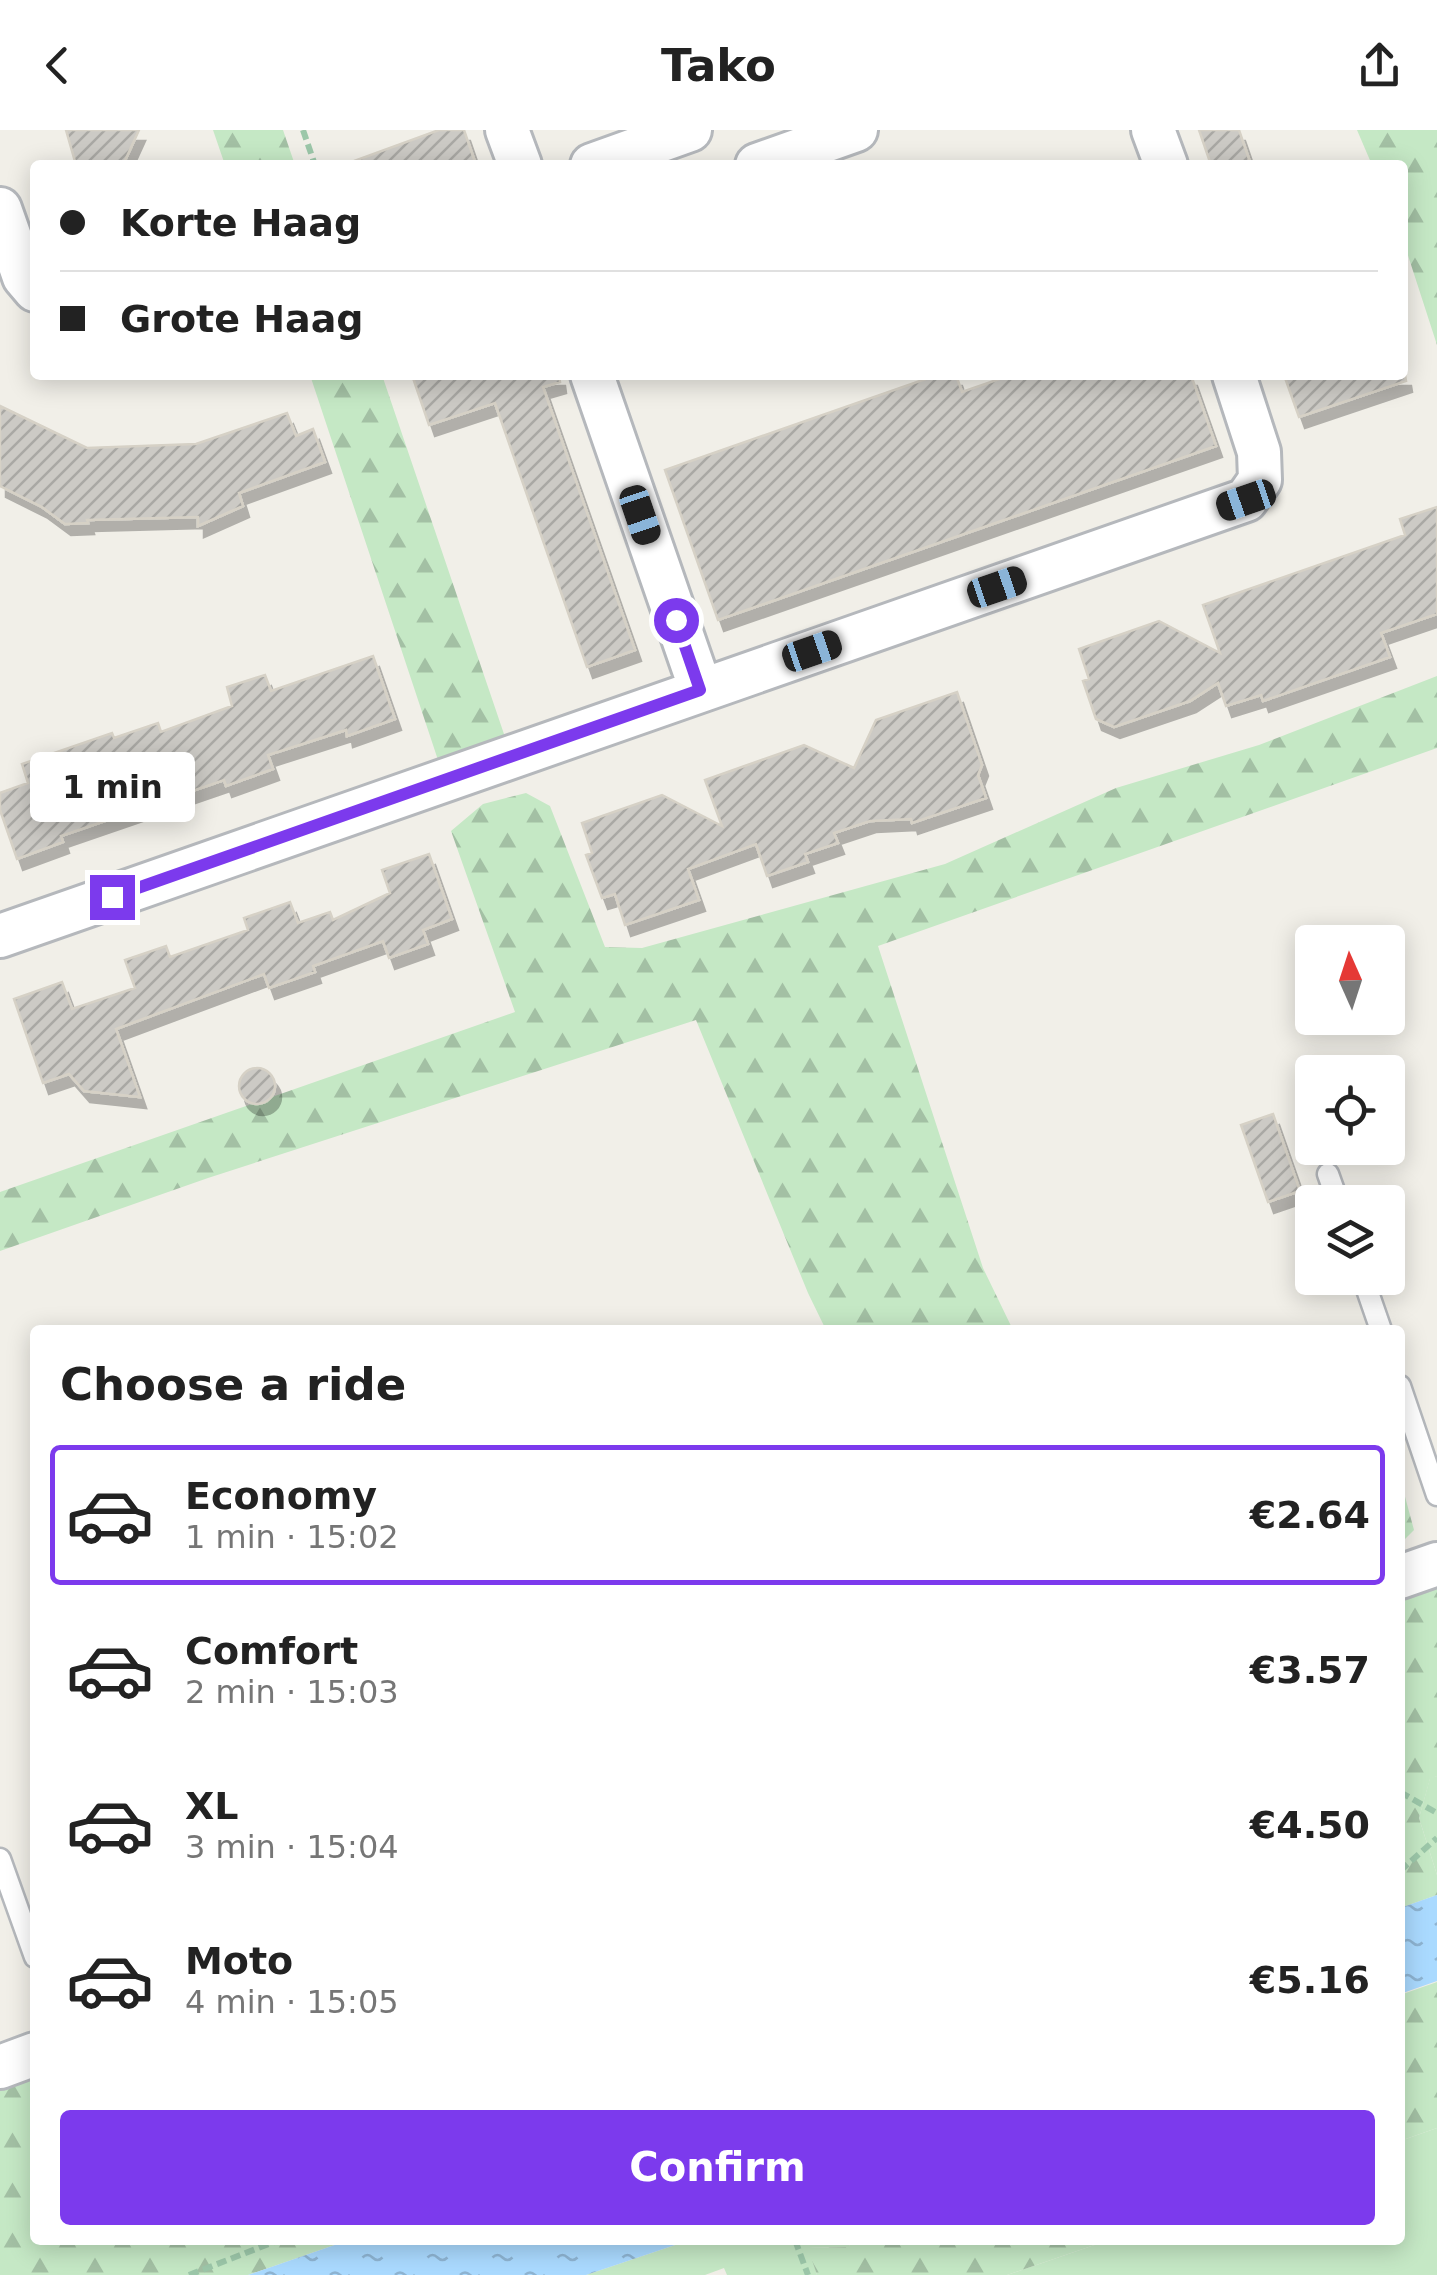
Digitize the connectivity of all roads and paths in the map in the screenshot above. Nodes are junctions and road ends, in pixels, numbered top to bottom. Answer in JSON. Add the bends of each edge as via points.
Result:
{"nodes":[{"id":1,"x":302,"y":130,"type":"edge"},
{"id":2,"x":508,"y":130,"type":"edge"},
{"id":3,"x":690,"y":130,"type":"edge"},
{"id":4,"x":856,"y":130,"type":"edge"},
{"id":5,"x":1153,"y":130,"type":"edge"},
{"id":6,"x":313,"y":160,"type":"edge"},
{"id":7,"x":518,"y":160,"type":"edge"},
{"id":8,"x":606,"y":160,"type":"edge"},
{"id":9,"x":771,"y":160,"type":"edge"},
{"id":10,"x":1164,"y":160,"type":"edge"},
{"id":11,"x":0,"y":209,"type":"edge"},
{"id":12,"x":30,"y":284,"type":"edge"},
{"id":13,"x":594,"y":380,"type":"edge"},
{"id":14,"x":1236,"y":380,"type":"edge"},
{"id":15,"x":700,"y":690,"type":"junction"},
{"id":16,"x":0,"y":936,"type":"edge"},
{"id":17,"x":1328,"y":1174,"type":"dead end"},
{"id":18,"x":1332,"y":1185,"type":"edge"},
{"id":19,"x":1369,"y":1295,"type":"edge"},
{"id":20,"x":1379,"y":1325,"type":"edge"},
{"id":21,"x":1405,"y":1401,"type":"edge"},
{"id":22,"x":1437,"y":1495,"type":"edge"},
{"id":23,"x":1437,"y":1564,"type":"edge"},
{"id":24,"x":1405,"y":1575,"type":"edge"},
{"id":25,"x":1405,"y":1795,"type":"edge"},
{"id":26,"x":1437,"y":1812,"type":"edge"},
{"id":27,"x":1437,"y":1838,"type":"edge"},
{"id":28,"x":0,"y":1859,"type":"edge"},
{"id":29,"x":1405,"y":1867,"type":"edge"},
{"id":30,"x":30,"y":1943,"type":"edge"},
{"id":31,"x":30,"y":2056,"type":"edge"},
{"id":32,"x":0,"y":2066,"type":"edge"},
{"id":33,"x":266,"y":2245,"type":"edge"},
{"id":34,"x":797,"y":2245,"type":"edge"},
{"id":35,"x":189,"y":2275,"type":"edge"},
{"id":36,"x":808,"y":2275,"type":"edge"}],
"edges":[{"from":1,"to":6,"type":"path"},
{"from":2,"to":7,"type":"street"},
{"from":3,"to":8,"type":"street"},
{"from":4,"to":9,"type":"street"},
{"from":5,"to":10,"type":"street"},
{"from":11,"to":12,"type":"street"},
{"from":13,"to":15,"type":"street"},
{"from":14,"to":15,"type":"street","via":[[1259,452],[1260,480],[1246,500]]},
{"from":15,"to":16,"type":"street"},
{"from":17,"to":18,"type":"lane"},
{"from":19,"to":20,"type":"lane"},
{"from":21,"to":22,"type":"lane"},
{"from":23,"to":24,"type":"street"},
{"from":25,"to":26,"type":"path"},
{"from":27,"to":29,"type":"path"},
{"from":28,"to":30,"type":"lane"},
{"from":31,"to":32,"type":"street"},
{"from":33,"to":35,"type":"path"},
{"from":34,"to":36,"type":"path"}]}
